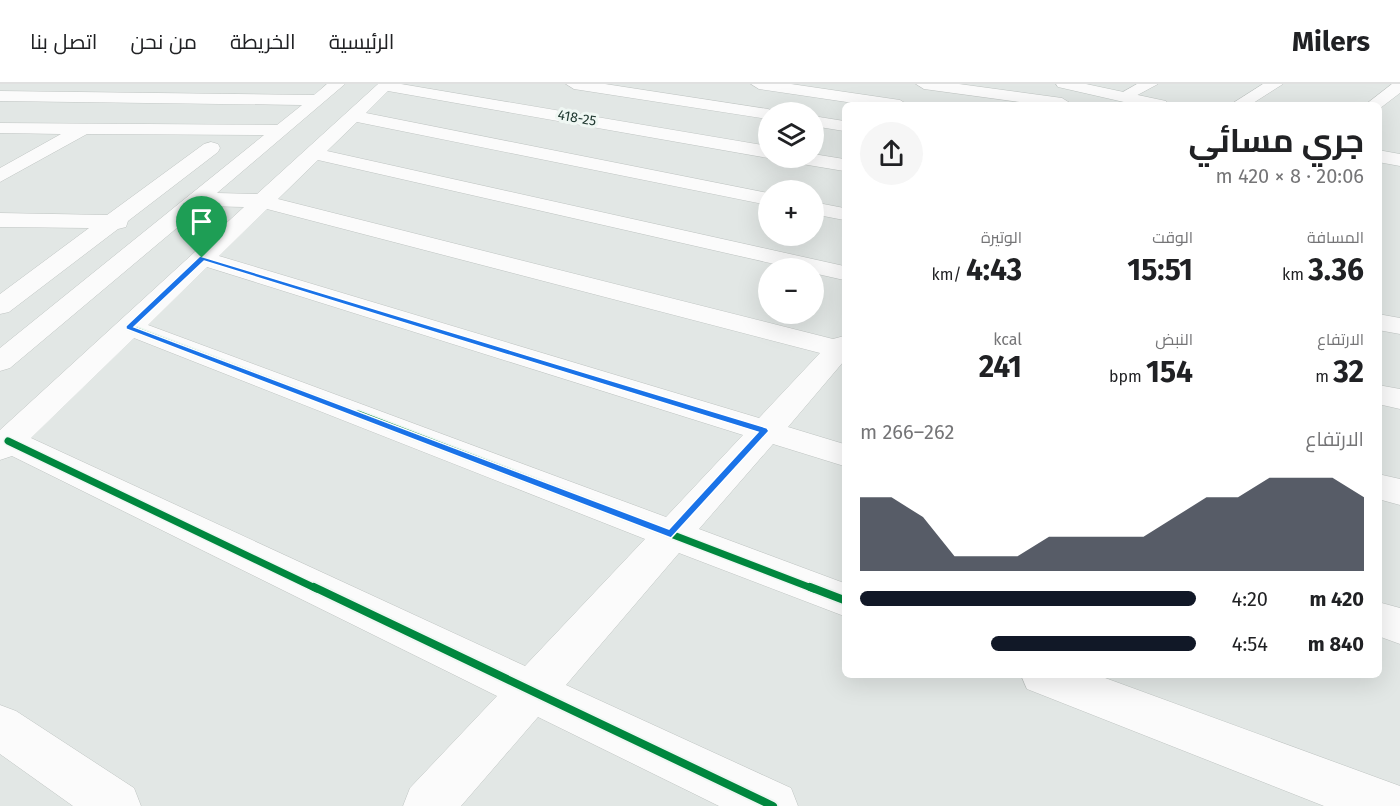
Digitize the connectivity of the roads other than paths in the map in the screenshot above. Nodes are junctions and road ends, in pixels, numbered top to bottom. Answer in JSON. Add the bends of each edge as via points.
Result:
{"nodes":[{"id":1,"x":160,"y":84,"type":"edge"},
{"id":2,"x":337,"y":84,"type":"edge"},
{"id":3,"x":574,"y":84,"type":"edge"},
{"id":4,"x":759,"y":84,"type":"edge"},
{"id":5,"x":924,"y":84,"type":"edge"},
{"id":6,"x":1150,"y":84,"type":"edge"},
{"id":7,"x":1275,"y":84,"type":"edge"},
{"id":8,"x":386,"y":85,"type":"edge"},
{"id":9,"x":1070,"y":85,"type":"edge"},
{"id":10,"x":1400,"y":86,"type":"edge"},
{"id":11,"x":620,"y":87,"type":"edge"},
{"id":12,"x":0,"y":96,"type":"edge"},
{"id":13,"x":1125,"y":96,"type":"junction"},
{"id":14,"x":137,"y":97,"type":"junction"},
{"id":15,"x":880,"y":102,"type":"edge"},
{"id":16,"x":1048,"y":102,"type":"edge"},
{"id":17,"x":1063,"y":102,"type":"edge"},
{"id":18,"x":1148,"y":102,"type":"edge"},
{"id":19,"x":1243,"y":102,"type":"edge"},
{"id":20,"x":1377,"y":102,"type":"edge"},
{"id":21,"x":310,"y":106,"type":"junction"},
{"id":22,"x":0,"y":110,"type":"edge"},
{"id":23,"x":113,"y":111,"type":"junction"},
{"id":24,"x":758,"y":112,"type":"edge"},
{"id":25,"x":353,"y":116,"type":"junction"},
{"id":26,"x":580,"y":118,"type":"junction"},
{"id":27,"x":824,"y":123,"type":"edge"},
{"id":28,"x":842,"y":126,"type":"edge"},
{"id":29,"x":0,"y":128,"type":"edge"},
{"id":30,"x":82,"y":129,"type":"junction"},
{"id":31,"x":281,"y":130,"type":"junction"},
{"id":32,"x":0,"y":146,"type":"edge"},
{"id":33,"x":52,"y":146,"type":"junction"},
{"id":34,"x":211,"y":148,"type":"junction"},
{"id":35,"x":259,"y":148,"type":"junction"},
{"id":36,"x":758,"y":150,"type":"edge"},
{"id":37,"x":535,"y":152,"type":"junction"},
{"id":38,"x":313,"y":153,"type":"junction"},
{"id":39,"x":1382,"y":157,"type":"edge"},
{"id":40,"x":1400,"y":160,"type":"edge"},
{"id":41,"x":824,"y":162,"type":"edge"},
{"id":42,"x":518,"y":165,"type":"dead end"},
{"id":43,"x":842,"y":165,"type":"edge"},
{"id":44,"x":0,"y":176,"type":"edge"},
{"id":45,"x":758,"y":197,"type":"edge"},
{"id":46,"x":197,"y":199,"type":"junction"},
{"id":47,"x":261,"y":201,"type":"junction"},
{"id":48,"x":824,"y":210,"type":"edge"},
{"id":49,"x":842,"y":214,"type":"edge"},
{"id":50,"x":0,"y":220,"type":"edge"},
{"id":51,"x":170,"y":221,"type":"junction"},
{"id":52,"x":111,"y":222,"type":"junction"},
{"id":53,"x":202,"y":258,"type":"junction"},
{"id":54,"x":842,"y":272,"type":"edge"},
{"id":55,"x":0,"y":306,"type":"edge"},
{"id":56,"x":1382,"y":323,"type":"edge"},
{"id":57,"x":1400,"y":326,"type":"edge"},
{"id":58,"x":129,"y":327,"type":"junction"},
{"id":59,"x":842,"y":347,"type":"edge"},
{"id":60,"x":842,"y":348,"type":"edge"},
{"id":61,"x":5,"y":353,"type":"edge"},
{"id":62,"x":1382,"y":395,"type":"edge"},
{"id":63,"x":1400,"y":399,"type":"edge"},
{"id":64,"x":764,"y":431,"type":"junction"},
{"id":65,"x":4,"y":445,"type":"edge"},
{"id":66,"x":842,"y":454,"type":"edge"},
{"id":67,"x":1382,"y":487,"type":"edge"},
{"id":68,"x":1400,"y":492,"type":"edge"},
{"id":69,"x":671,"y":534,"type":"junction"},
{"id":70,"x":842,"y":599,"type":"edge"},
{"id":71,"x":1382,"y":621,"type":"edge"},
{"id":72,"x":1400,"y":626,"type":"edge"},
{"id":73,"x":1051,"y":678,"type":"edge"},
{"id":74,"x":531,"y":691,"type":"junction"},
{"id":75,"x":0,"y":727,"type":"edge"},
{"id":76,"x":116,"y":806,"type":"edge"},
{"id":77,"x":428,"y":806,"type":"edge"},
{"id":78,"x":773,"y":806,"type":"edge"},
{"id":79,"x":1389,"y":806,"type":"edge"}],
"edges":[{"from":1,"to":14,"type":"street"},
{"from":2,"to":21,"type":"street"},
{"from":3,"to":11,"type":"street"},
{"from":4,"to":15,"type":"street"},
{"from":5,"to":16,"type":"street"},
{"from":6,"to":13,"type":"street"},
{"from":7,"to":19,"type":"street"},
{"from":8,"to":25,"type":"street"},
{"from":8,"to":26,"type":"street","name":"418-25"},
{"from":9,"to":13,"type":"street"},
{"from":9,"to":17,"type":"street"},
{"from":10,"to":20,"type":"street"},
{"from":11,"to":24,"type":"street"},
{"from":11,"to":26,"type":"street"},
{"from":12,"to":14,"type":"street"},
{"from":13,"to":18,"type":"street"},
{"from":14,"to":21,"type":"street"},
{"from":14,"to":23,"type":"street"},
{"from":21,"to":23,"type":"street"},
{"from":21,"to":31,"type":"street"},
{"from":22,"to":23,"type":"street"},
{"from":23,"to":30,"type":"street"},
{"from":25,"to":37,"type":"street"},
{"from":25,"to":38,"type":"street"},
{"from":26,"to":36,"type":"street","name":"418-25"},
{"from":26,"to":37,"type":"street"},
{"from":27,"to":28,"type":"street"},
{"from":29,"to":30,"type":"street"},
{"from":30,"to":31,"type":"street"},
{"from":30,"to":33,"type":"street"},
{"from":31,"to":35,"type":"street"},
{"from":32,"to":33,"type":"street"},
{"from":33,"to":34,"type":"street"},
{"from":33,"to":44,"type":"street"},
{"from":34,"to":35,"type":"street"},
{"from":34,"to":52,"type":"street"},
{"from":35,"to":46,"type":"street"},
{"from":37,"to":42,"type":"street"},
{"from":37,"to":45,"type":"street"},
{"from":38,"to":47,"type":"street"},
{"from":38,"to":54,"type":"street","via":[[492,185]]},
{"from":39,"to":40,"type":"street"},
{"from":41,"to":43,"type":"street"},
{"from":46,"to":47,"type":"street"},
{"from":46,"to":51,"type":"street"},
{"from":47,"to":53,"type":"street"},
{"from":47,"to":59,"type":"street"},
{"from":48,"to":49,"type":"street"},
{"from":50,"to":52,"type":"street"},
{"from":51,"to":52,"type":"street"},
{"from":51,"to":61,"type":"street"},
{"from":52,"to":55,"type":"street"},
{"from":53,"to":58,"type":"street"},
{"from":53,"to":64,"type":"street"},
{"from":56,"to":57,"type":"street"},
{"from":58,"to":65,"type":"street"},
{"from":58,"to":69,"type":"street"},
{"from":60,"to":64,"type":"street"},
{"from":62,"to":63,"type":"street"},
{"from":64,"to":66,"type":"street"},
{"from":64,"to":69,"type":"street"},
{"from":65,"to":74,"type":"street"},
{"from":67,"to":68,"type":"street"},
{"from":69,"to":70,"type":"street"},
{"from":69,"to":74,"type":"street"},
{"from":71,"to":72,"type":"street"},
{"from":73,"to":79,"type":"street"},
{"from":74,"to":77,"type":"street"},
{"from":74,"to":78,"type":"street"},
{"from":75,"to":76,"type":"street"}]}
